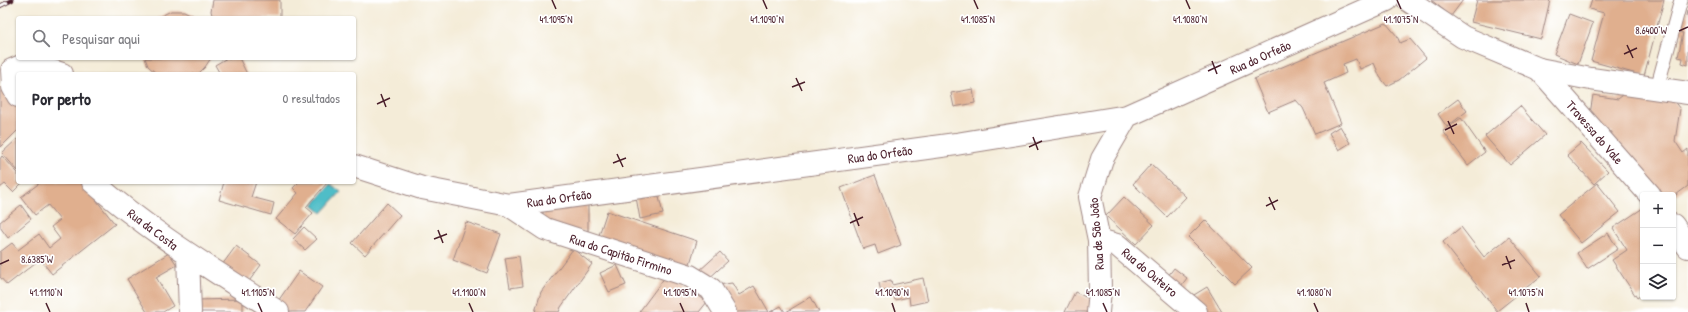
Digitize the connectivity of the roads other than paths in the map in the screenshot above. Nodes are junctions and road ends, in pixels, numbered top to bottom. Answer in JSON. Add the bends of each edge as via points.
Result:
{"nodes":[{"id":1,"x":1387,"y":0,"type":"edge"},
{"id":2,"x":1408,"y":0,"type":"edge"},
{"id":3,"x":1681,"y":0,"type":"edge"},
{"id":4,"x":6,"y":65,"type":"edge"},
{"id":5,"x":1539,"y":69,"type":"junction"},
{"id":6,"x":56,"y":72,"type":"edge"},
{"id":7,"x":1657,"y":88,"type":"junction"},
{"id":8,"x":16,"y":93,"type":"edge"},
{"id":9,"x":1688,"y":93,"type":"edge"},
{"id":10,"x":1127,"y":116,"type":"junction"},
{"id":11,"x":356,"y":167,"type":"edge"},
{"id":12,"x":95,"y":184,"type":"edge"},
{"id":13,"x":1647,"y":192,"type":"edge"},
{"id":14,"x":509,"y":205,"type":"junction"},
{"id":15,"x":1675,"y":228,"type":"edge"},
{"id":16,"x":1098,"y":240,"type":"junction"},
{"id":17,"x":1688,"y":247,"type":"edge"},
{"id":18,"x":188,"y":255,"type":"junction"},
{"id":19,"x":190,"y":312,"type":"edge"},
{"id":20,"x":278,"y":312,"type":"edge"},
{"id":21,"x":725,"y":312,"type":"edge"},
{"id":22,"x":1098,"y":312,"type":"edge"},
{"id":23,"x":1196,"y":312,"type":"edge"}],
"edges":[{"from":1,"to":10,"type":"street","name":"Rua do Orfeão"},
{"from":2,"to":5,"type":"street","via":[[1463,37]]},
{"from":3,"to":7,"type":"lane"},
{"from":4,"to":6,"type":"street","via":[[28,63]]},
{"from":4,"to":8,"type":"street"},
{"from":5,"to":7,"type":"street"},
{"from":5,"to":13,"type":"street","name":"Travessa do Vale"},
{"from":7,"to":9,"type":"street"},
{"from":10,"to":14,"type":"street","name":"Rua do Orfeão","via":[[956,144]]},
{"from":10,"to":16,"type":"street","name":"Rua de São João","via":[[1102,160],[1090,196]]},
{"from":11,"to":14,"type":"street","name":"Rua do Orfeão","via":[[422,188]]},
{"from":12,"to":18,"type":"street","name":"Rua da Costa"},
{"from":14,"to":21,"type":"street","name":"Rua do Capitão Firmino","via":[[545,230],[690,276],[711,290]]},
{"from":15,"to":17,"type":"street"},
{"from":16,"to":22,"type":"street","name":"Rua de São João"},
{"from":16,"to":23,"type":"street","name":"Rua do Outeiro","via":[[1117,244]]},
{"from":18,"to":19,"type":"street","name":"Rua da Costa"},
{"from":18,"to":20,"type":"street"}]}
